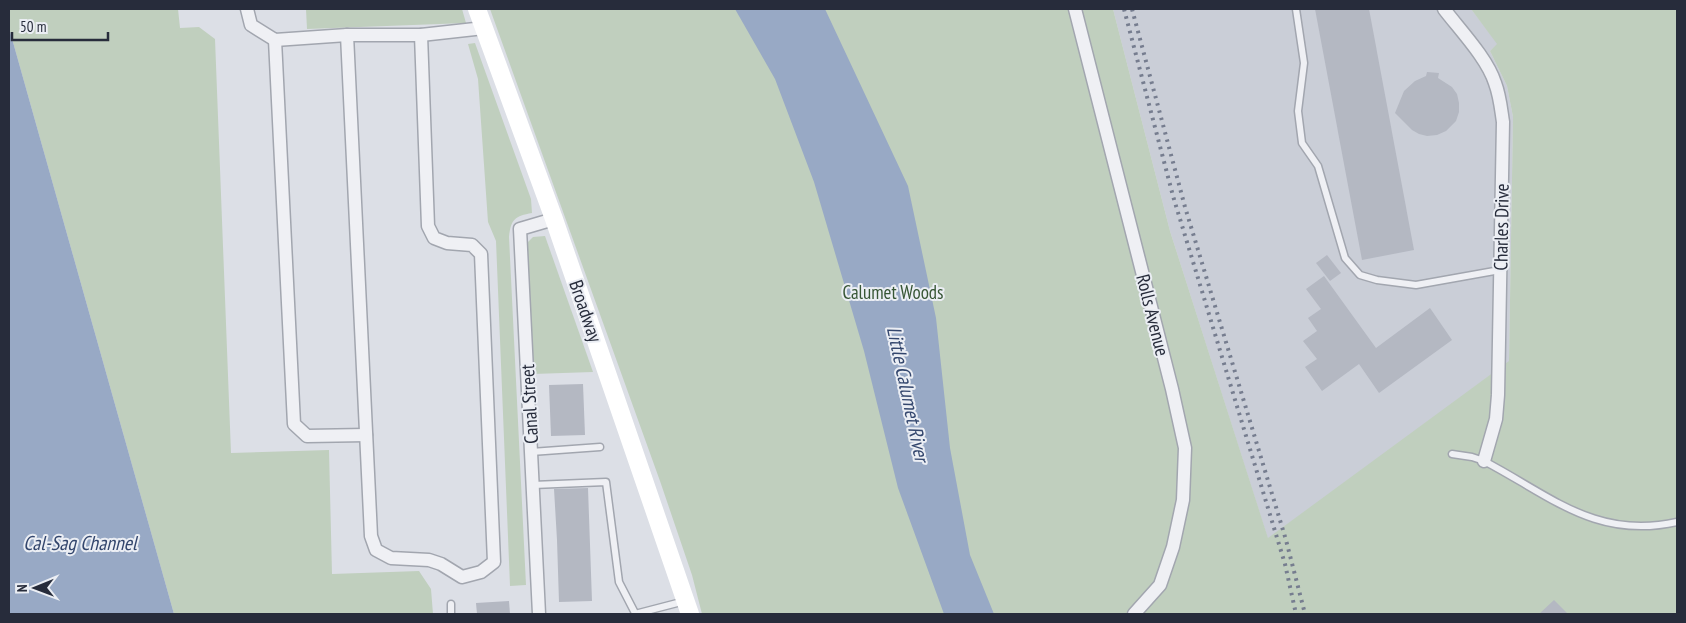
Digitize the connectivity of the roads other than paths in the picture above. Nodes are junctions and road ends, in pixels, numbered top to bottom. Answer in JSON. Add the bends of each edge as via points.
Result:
{"nodes":[{"id":1,"x":247,"y":9,"type":"edge"},
{"id":2,"x":477,"y":9,"type":"edge"},
{"id":3,"x":1075,"y":9,"type":"edge"},
{"id":4,"x":1296,"y":9,"type":"edge"},
{"id":5,"x":1444,"y":9,"type":"edge"},
{"id":6,"x":484,"y":28,"type":"junction"},
{"id":7,"x":421,"y":35,"type":"junction"},
{"id":8,"x":347,"y":36,"type":"junction"},
{"id":9,"x":275,"y":40,"type":"junction"},
{"id":10,"x":554,"y":219,"type":"junction"},
{"id":11,"x":1500,"y":270,"type":"junction"},
{"id":12,"x":366,"y":435,"type":"junction"},
{"id":13,"x":600,"y":447,"type":"dead end"},
{"id":14,"x":531,"y":452,"type":"junction"},
{"id":15,"x":1452,"y":454,"type":"dead end"},
{"id":16,"x":1484,"y":461,"type":"junction"},
{"id":17,"x":533,"y":485,"type":"junction"},
{"id":18,"x":1677,"y":522,"type":"edge"},
{"id":19,"x":451,"y":604,"type":"dead end"},
{"id":20,"x":688,"y":608,"type":"edge"},
{"id":21,"x":451,"y":614,"type":"edge"},
{"id":22,"x":539,"y":614,"type":"edge"},
{"id":23,"x":635,"y":614,"type":"edge"},
{"id":24,"x":1134,"y":614,"type":"edge"}],
"edges":[{"from":1,"to":9,"type":"street","via":[[251,25]]},
{"from":2,"to":6,"type":"street","name":"Broadway"},
{"from":3,"to":24,"type":"street","name":"Rolls Avenue","via":[[1185,448],[1183,500],[1173,547],[1160,585]]},
{"from":4,"to":11,"type":"lane","via":[[1304,63],[1298,111],[1302,143],[1318,166],[1345,258],[1360,275],[1416,285]]},
{"from":5,"to":11,"type":"street","name":"Charles Drive","via":[[1488,68],[1500,102],[1503,122]]},
{"from":6,"to":7,"type":"street"},
{"from":6,"to":10,"type":"street","name":"Broadway"},
{"from":7,"to":8,"type":"street"},
{"from":7,"to":12,"type":"street","via":[[428,226],[434,238],[447,243],[472,245],[481,254],[494,562],[481,572],[462,577],[429,560],[391,558],[376,550],[371,536]]},
{"from":8,"to":9,"type":"street"},
{"from":8,"to":12,"type":"street"},
{"from":9,"to":12,"type":"street","via":[[294,424],[307,436]]},
{"from":10,"to":14,"type":"street","name":"Canal Street","via":[[520,229]]},
{"from":10,"to":20,"type":"street","name":"Broadway"},
{"from":11,"to":16,"type":"street","name":"Charles Drive","via":[[1496,420]]},
{"from":13,"to":14,"type":"lane"},
{"from":14,"to":17,"type":"street","name":"Canal Street"},
{"from":15,"to":16,"type":"lane"},
{"from":16,"to":18,"type":"lane","via":[[1583,516],[1639,527]]},
{"from":17,"to":22,"type":"street","name":"Canal Street"},
{"from":17,"to":23,"type":"lane","via":[[606,482],[619,582]]},
{"from":19,"to":21,"type":"lane"},
{"from":20,"to":23,"type":"lane"}]}
